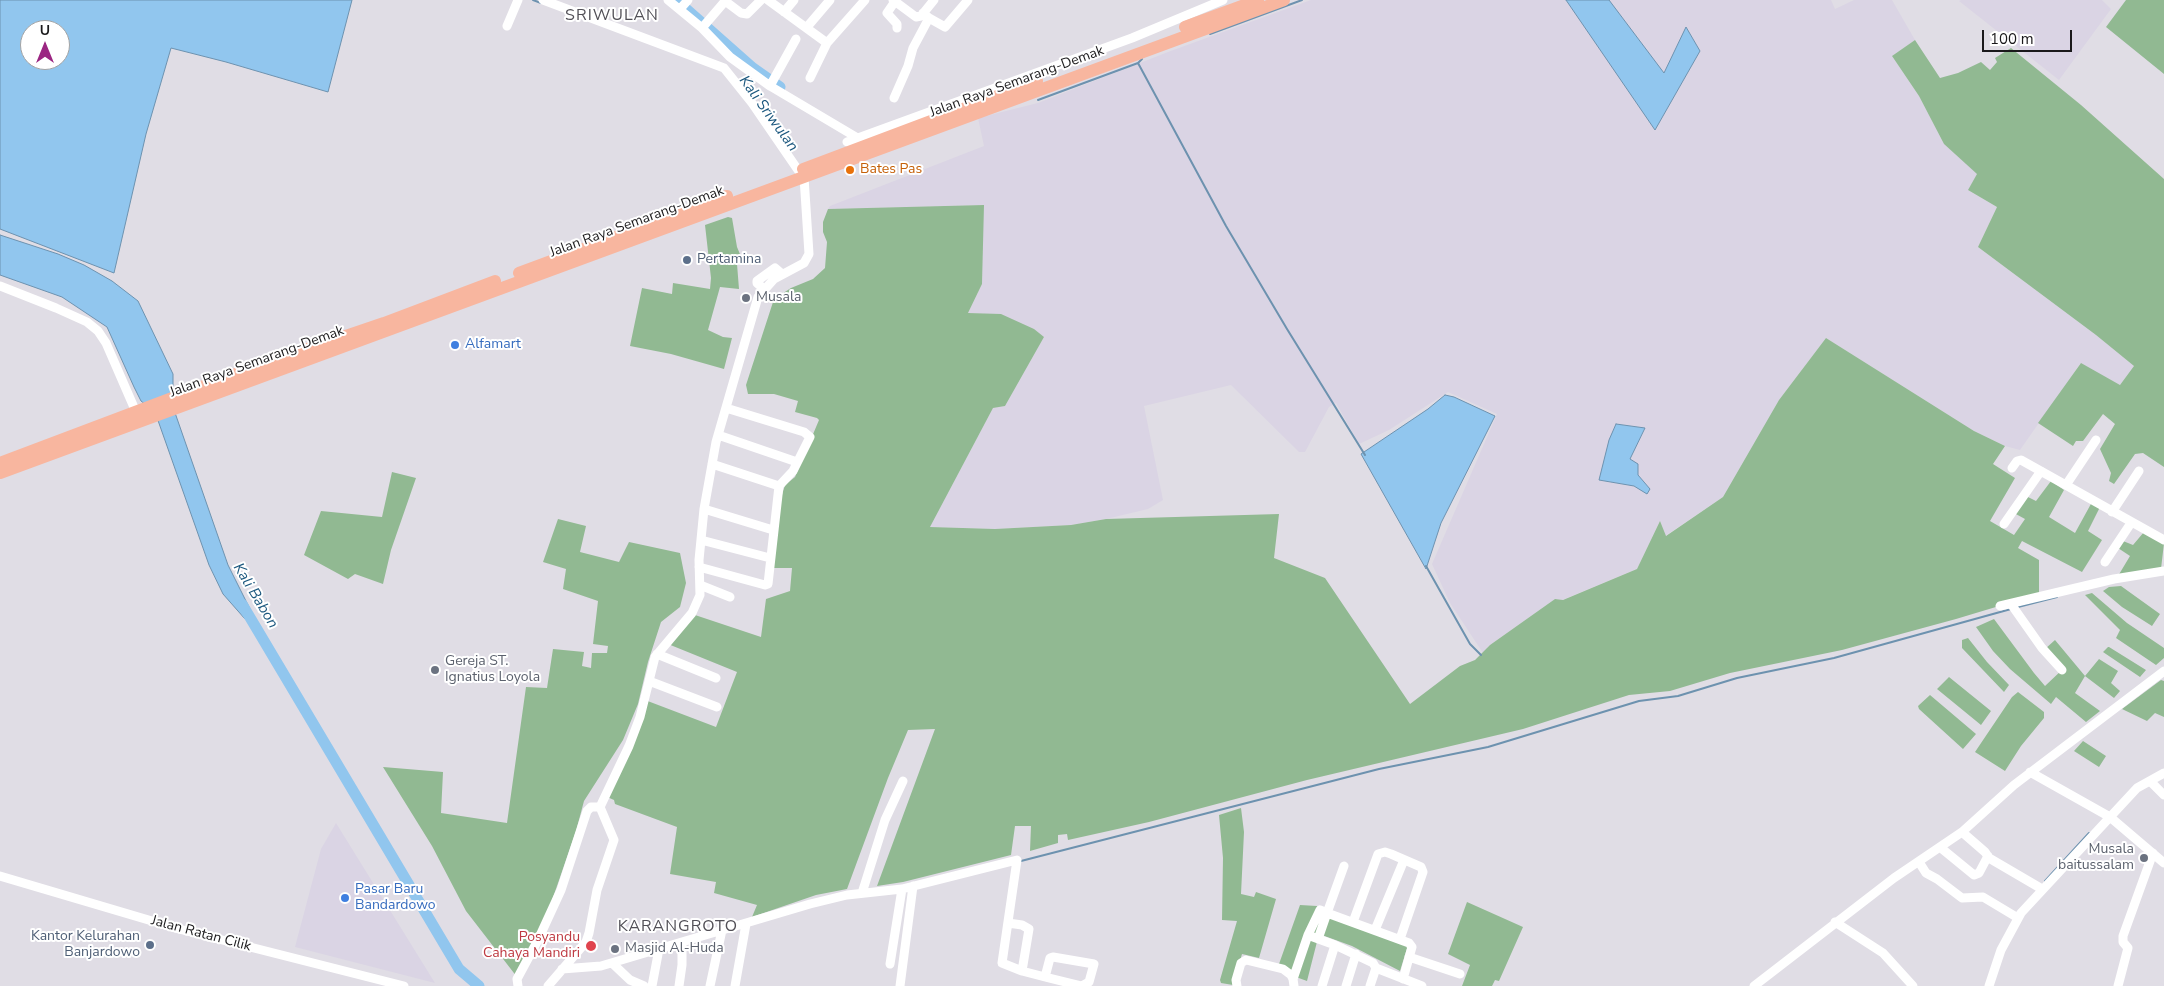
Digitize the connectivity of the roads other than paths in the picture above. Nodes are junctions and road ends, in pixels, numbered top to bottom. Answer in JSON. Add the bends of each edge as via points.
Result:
{"nodes":[{"id":1,"x":518,"y":0,"type":"edge"},
{"id":2,"x":543,"y":0,"type":"edge"},
{"id":3,"x":668,"y":0,"type":"edge"},
{"id":4,"x":761,"y":0,"type":"edge"},
{"id":5,"x":768,"y":0,"type":"edge"},
{"id":6,"x":794,"y":0,"type":"edge"},
{"id":7,"x":830,"y":0,"type":"edge"},
{"id":8,"x":865,"y":0,"type":"edge"},
{"id":9,"x":895,"y":0,"type":"edge"},
{"id":10,"x":934,"y":0,"type":"edge"},
{"id":11,"x":968,"y":0,"type":"edge"},
{"id":12,"x":1258,"y":0,"type":"edge"},
{"id":13,"x":1284,"y":0,"type":"edge"},
{"id":14,"x":726,"y":1,"type":"edge"},
{"id":15,"x":683,"y":5,"type":"edge"},
{"id":16,"x":1228,"y":5,"type":"edge"},
{"id":17,"x":784,"y":12,"type":"junction"},
{"id":18,"x":926,"y":18,"type":"junction"},
{"id":19,"x":704,"y":25,"type":"junction"},
{"id":20,"x":507,"y":26,"type":"dead end"},
{"id":21,"x":807,"y":27,"type":"junction"},
{"id":22,"x":897,"y":28,"type":"dead end"},
{"id":23,"x":796,"y":39,"type":"dead end"},
{"id":24,"x":827,"y":44,"type":"junction"},
{"id":25,"x":730,"y":57,"type":"junction"},
{"id":26,"x":724,"y":68,"type":"junction"},
{"id":27,"x":810,"y":78,"type":"dead end"},
{"id":28,"x":772,"y":83,"type":"junction"},
{"id":29,"x":894,"y":98,"type":"dead end"},
{"id":30,"x":841,"y":129,"type":"junction"},
{"id":31,"x":899,"y":137,"type":"junction"},
{"id":32,"x":862,"y":141,"type":"junction"},
{"id":33,"x":848,"y":146,"type":"junction"},
{"id":34,"x":801,"y":174,"type":"junction"},
{"id":35,"x":0,"y":286,"type":"edge"},
{"id":36,"x":726,"y":408,"type":"junction"},
{"id":37,"x":142,"y":412,"type":"junction"},
{"id":38,"x":718,"y":435,"type":"junction"},
{"id":39,"x":2096,"y":440,"type":"dead end"},
{"id":40,"x":797,"y":462,"type":"junction"},
{"id":41,"x":0,"y":463,"type":"edge"},
{"id":42,"x":712,"y":464,"type":"junction"},
{"id":43,"x":2012,"y":468,"type":"dead end"},
{"id":44,"x":2041,"y":471,"type":"junction"},
{"id":45,"x":2139,"y":471,"type":"dead end"},
{"id":46,"x":0,"y":473,"type":"edge"},
{"id":47,"x":2066,"y":485,"type":"junction"},
{"id":48,"x":779,"y":486,"type":"junction"},
{"id":49,"x":704,"y":509,"type":"junction"},
{"id":50,"x":2112,"y":512,"type":"junction"},
{"id":51,"x":2131,"y":523,"type":"junction"},
{"id":52,"x":2004,"y":524,"type":"dead end"},
{"id":53,"x":773,"y":530,"type":"junction"},
{"id":54,"x":701,"y":540,"type":"junction"},
{"id":55,"x":2164,"y":540,"type":"edge"},
{"id":56,"x":770,"y":558,"type":"junction"},
{"id":57,"x":2105,"y":562,"type":"dead end"},
{"id":58,"x":699,"y":567,"type":"junction"},
{"id":59,"x":2164,"y":571,"type":"edge"},
{"id":60,"x":700,"y":585,"type":"junction"},
{"id":61,"x":730,"y":597,"type":"dead end"},
{"id":62,"x":2011,"y":604,"type":"junction"},
{"id":63,"x":2000,"y":606,"type":"dead end"},
{"id":64,"x":657,"y":654,"type":"junction"},
{"id":65,"x":2062,"y":670,"type":"dead end"},
{"id":66,"x":2164,"y":671,"type":"edge"},
{"id":67,"x":716,"y":678,"type":"dead end"},
{"id":68,"x":649,"y":681,"type":"junction"},
{"id":69,"x":718,"y":707,"type":"dead end"},
{"id":70,"x":2030,"y":772,"type":"junction"},
{"id":71,"x":2164,"y":773,"type":"edge"},
{"id":72,"x":903,"y":780,"type":"dead end"},
{"id":73,"x":2150,"y":781,"type":"junction"},
{"id":74,"x":2164,"y":796,"type":"edge"},
{"id":75,"x":600,"y":808,"type":"junction"},
{"id":76,"x":2110,"y":817,"type":"junction"},
{"id":77,"x":1962,"y":832,"type":"junction"},
{"id":78,"x":1940,"y":848,"type":"junction"},
{"id":79,"x":2153,"y":853,"type":"junction"},
{"id":80,"x":1988,"y":856,"type":"junction"},
{"id":81,"x":1404,"y":860,"type":"junction"},
{"id":82,"x":1919,"y":862,"type":"junction"},
{"id":83,"x":2164,"y":862,"type":"edge"},
{"id":84,"x":1344,"y":866,"type":"dead end"},
{"id":85,"x":0,"y":876,"type":"edge"},
{"id":86,"x":917,"y":885,"type":"junction"},
{"id":87,"x":863,"y":889,"type":"junction"},
{"id":88,"x":902,"y":889,"type":"junction"},
{"id":89,"x":2042,"y":889,"type":"junction"},
{"id":90,"x":1327,"y":913,"type":"junction"},
{"id":91,"x":2018,"y":918,"type":"junction"},
{"id":92,"x":1353,"y":922,"type":"junction"},
{"id":93,"x":1836,"y":922,"type":"junction"},
{"id":94,"x":1008,"y":923,"type":"junction"},
{"id":95,"x":746,"y":924,"type":"junction"},
{"id":96,"x":722,"y":930,"type":"junction"},
{"id":97,"x":1375,"y":930,"type":"junction"},
{"id":98,"x":1308,"y":935,"type":"junction"},
{"id":99,"x":1318,"y":939,"type":"junction"},
{"id":100,"x":1400,"y":939,"type":"junction"},
{"id":101,"x":682,"y":942,"type":"junction"},
{"id":102,"x":1335,"y":945,"type":"junction"},
{"id":103,"x":660,"y":949,"type":"junction"},
{"id":104,"x":1356,"y":954,"type":"junction"},
{"id":105,"x":1409,"y":957,"type":"junction"},
{"id":106,"x":612,"y":963,"type":"junction"},
{"id":107,"x":890,"y":964,"type":"dead end"},
{"id":108,"x":1376,"y":968,"type":"junction"},
{"id":109,"x":562,"y":969,"type":"junction"},
{"id":110,"x":1022,"y":971,"type":"junction"},
{"id":111,"x":1460,"y":974,"type":"dead end"},
{"id":112,"x":1046,"y":977,"type":"junction"},
{"id":113,"x":1399,"y":981,"type":"edge"},
{"id":114,"x":1293,"y":983,"type":"edge"},
{"id":115,"x":404,"y":986,"type":"edge"},
{"id":116,"x":518,"y":986,"type":"edge"},
{"id":117,"x":548,"y":986,"type":"edge"},
{"id":118,"x":644,"y":986,"type":"edge"},
{"id":119,"x":652,"y":986,"type":"edge"},
{"id":120,"x":679,"y":986,"type":"edge"},
{"id":121,"x":710,"y":986,"type":"edge"},
{"id":122,"x":735,"y":986,"type":"edge"},
{"id":123,"x":900,"y":986,"type":"edge"},
{"id":124,"x":1237,"y":986,"type":"edge"},
{"id":125,"x":1322,"y":986,"type":"edge"},
{"id":126,"x":1346,"y":986,"type":"edge"},
{"id":127,"x":1370,"y":986,"type":"edge"},
{"id":128,"x":1422,"y":986,"type":"edge"},
{"id":129,"x":1754,"y":986,"type":"edge"},
{"id":130,"x":1914,"y":986,"type":"edge"},
{"id":131,"x":1989,"y":986,"type":"edge"},
{"id":132,"x":2118,"y":986,"type":"edge"}],
"edges":[{"from":1,"to":20,"type":"street"},
{"from":2,"to":26,"type":"street"},
{"from":3,"to":15,"type":"street"},
{"from":4,"to":14,"type":"street","via":[[747,14]]},
{"from":5,"to":17,"type":"street"},
{"from":6,"to":17,"type":"street"},
{"from":7,"to":21,"type":"street"},
{"from":8,"to":24,"type":"street"},
{"from":9,"to":18,"type":"street","via":[[916,17]]},
{"from":9,"to":22,"type":"street","via":[[887,13]]},
{"from":10,"to":18,"type":"street"},
{"from":11,"to":18,"type":"street","via":[[947,26]]},
{"from":12,"to":16,"type":"highway","name":"Jalan Raya Semarang-Demak"},
{"from":13,"to":16,"type":"highway","name":"Jalan Raya Semarang-Demak"},
{"from":14,"to":19,"type":"street"},
{"from":15,"to":19,"type":"street"},
{"from":16,"to":31,"type":"highway","name":"Jalan Raya Semarang-Demak"},
{"from":16,"to":32,"type":"street","via":[[1132,38]]},
{"from":17,"to":21,"type":"street"},
{"from":18,"to":29,"type":"street"},
{"from":19,"to":25,"type":"street"},
{"from":21,"to":24,"type":"street"},
{"from":23,"to":28,"type":"street"},
{"from":24,"to":27,"type":"street"},
{"from":25,"to":26,"type":"street"},
{"from":25,"to":28,"type":"street"},
{"from":26,"to":34,"type":"street"},
{"from":28,"to":30,"type":"street"},
{"from":30,"to":32,"type":"street"},
{"from":30,"to":33,"type":"street"},
{"from":31,"to":32,"type":"highway","name":"Jalan Raya Semarang-Demak"},
{"from":31,"to":34,"type":"highway","name":"Jalan Raya Semarang-Demak"},
{"from":32,"to":33,"type":"highway","name":"Jalan Raya Semarang-Demak"},
{"from":33,"to":34,"type":"highway","name":"Jalan Raya Semarang-Demak"},
{"from":34,"to":36,"type":"street","via":[[809,254],[804,263],[782,274],[758,297]]},
{"from":34,"to":37,"type":"highway","name":"Jalan Raya Semarang-Demak","via":[[366,339]]},
{"from":35,"to":37,"type":"street","via":[[87,322],[98,331]]},
{"from":36,"to":38,"type":"street"},
{"from":36,"to":40,"type":"street","via":[[809,435]]},
{"from":37,"to":41,"type":"highway","name":"Jalan Raya Semarang-Demak"},
{"from":37,"to":46,"type":"highway","name":"Jalan Raya Semarang-Demak"},
{"from":38,"to":40,"type":"street"},
{"from":38,"to":42,"type":"street"},
{"from":39,"to":47,"type":"street"},
{"from":40,"to":48,"type":"street"},
{"from":42,"to":48,"type":"street"},
{"from":42,"to":49,"type":"street"},
{"from":43,"to":44,"type":"street","via":[[2020,460]]},
{"from":44,"to":47,"type":"street"},
{"from":44,"to":52,"type":"street"},
{"from":45,"to":50,"type":"street"},
{"from":47,"to":50,"type":"street"},
{"from":48,"to":53,"type":"street"},
{"from":49,"to":53,"type":"street"},
{"from":49,"to":54,"type":"street"},
{"from":50,"to":51,"type":"street"},
{"from":51,"to":55,"type":"street"},
{"from":51,"to":57,"type":"street"},
{"from":53,"to":56,"type":"street"},
{"from":54,"to":56,"type":"street"},
{"from":54,"to":58,"type":"street"},
{"from":56,"to":58,"type":"street","via":[[766,585]]},
{"from":58,"to":60,"type":"street"},
{"from":59,"to":62,"type":"street","via":[[2114,579]]},
{"from":60,"to":61,"type":"street"},
{"from":60,"to":64,"type":"street","via":[[700,595],[692,613]]},
{"from":62,"to":63,"type":"street"},
{"from":62,"to":65,"type":"street"},
{"from":64,"to":67,"type":"street"},
{"from":64,"to":68,"type":"street"},
{"from":66,"to":70,"type":"street"},
{"from":68,"to":69,"type":"street"},
{"from":68,"to":75,"type":"street","via":[[629,746]]},
{"from":70,"to":76,"type":"street"},
{"from":70,"to":77,"type":"street"},
{"from":71,"to":73,"type":"street"},
{"from":72,"to":87,"type":"street","via":[[885,820]]},
{"from":73,"to":74,"type":"street"},
{"from":73,"to":76,"type":"street","via":[[2137,788]]},
{"from":75,"to":109,"type":"street","via":[[613,836],[613,846],[597,890],[586,942]]},
{"from":75,"to":116,"type":"street","via":[[591,807],[587,811],[561,890],[517,979]]},
{"from":76,"to":79,"type":"street"},
{"from":76,"to":89,"type":"street"},
{"from":77,"to":78,"type":"street"},
{"from":77,"to":80,"type":"street"},
{"from":78,"to":80,"type":"street","via":[[1974,875],[1979,873]]},
{"from":78,"to":82,"type":"street"},
{"from":79,"to":83,"type":"street"},
{"from":79,"to":132,"type":"street","via":[[2123,936],[2128,948]]},
{"from":80,"to":89,"type":"street"},
{"from":81,"to":92,"type":"street","via":[[1385,852],[1378,854]]},
{"from":81,"to":97,"type":"street"},
{"from":81,"to":100,"type":"street","via":[[1421,867],[1423,872]]},
{"from":82,"to":91,"type":"street","via":[[1924,871],[1961,898],[1983,897]]},
{"from":82,"to":93,"type":"street"},
{"from":84,"to":90,"type":"street"},
{"from":85,"to":115,"type":"street","name":"Jalan Ratan Cilik","via":[[179,929]]},
{"from":86,"to":88,"type":"street"},
{"from":86,"to":94,"type":"street","via":[[1017,860]]},
{"from":86,"to":123,"type":"street"},
{"from":87,"to":88,"type":"street"},
{"from":87,"to":95,"type":"street"},
{"from":88,"to":107,"type":"street"},
{"from":89,"to":91,"type":"street"},
{"from":90,"to":92,"type":"street"},
{"from":90,"to":98,"type":"street","via":[[1318,911]]},
{"from":90,"to":99,"type":"street"},
{"from":91,"to":131,"type":"street","via":[[2001,950]]},
{"from":92,"to":97,"type":"street"},
{"from":93,"to":129,"type":"street"},
{"from":93,"to":130,"type":"street","via":[[1883,953]]},
{"from":94,"to":110,"type":"street","via":[[1002,961]]},
{"from":94,"to":110,"type":"street","via":[[1028,929]]},
{"from":95,"to":96,"type":"street"},
{"from":95,"to":122,"type":"street"},
{"from":96,"to":101,"type":"street"},
{"from":96,"to":121,"type":"street"},
{"from":97,"to":100,"type":"street"},
{"from":98,"to":99,"type":"street"},
{"from":98,"to":114,"type":"street"},
{"from":99,"to":102,"type":"street"},
{"from":100,"to":105,"type":"street","via":[[1411,945]]},
{"from":101,"to":103,"type":"street"},
{"from":101,"to":120,"type":"street"},
{"from":102,"to":104,"type":"street"},
{"from":102,"to":125,"type":"street"},
{"from":103,"to":106,"type":"street"},
{"from":103,"to":119,"type":"street"},
{"from":104,"to":108,"type":"street"},
{"from":104,"to":126,"type":"street"},
{"from":105,"to":111,"type":"street"},
{"from":105,"to":113,"type":"street"},
{"from":106,"to":109,"type":"street"},
{"from":106,"to":118,"type":"street","via":[[630,980]]},
{"from":108,"to":113,"type":"street"},
{"from":108,"to":127,"type":"street"},
{"from":109,"to":117,"type":"street"},
{"from":110,"to":112,"type":"street"},
{"from":112,"to":112,"type":"street","via":[[1050,958],[1053,957],[1094,964],[1085,986]]},
{"from":113,"to":128,"type":"street"},
{"from":114,"to":124,"type":"street","via":[[1282,969],[1246,960],[1241,963]]}]}
